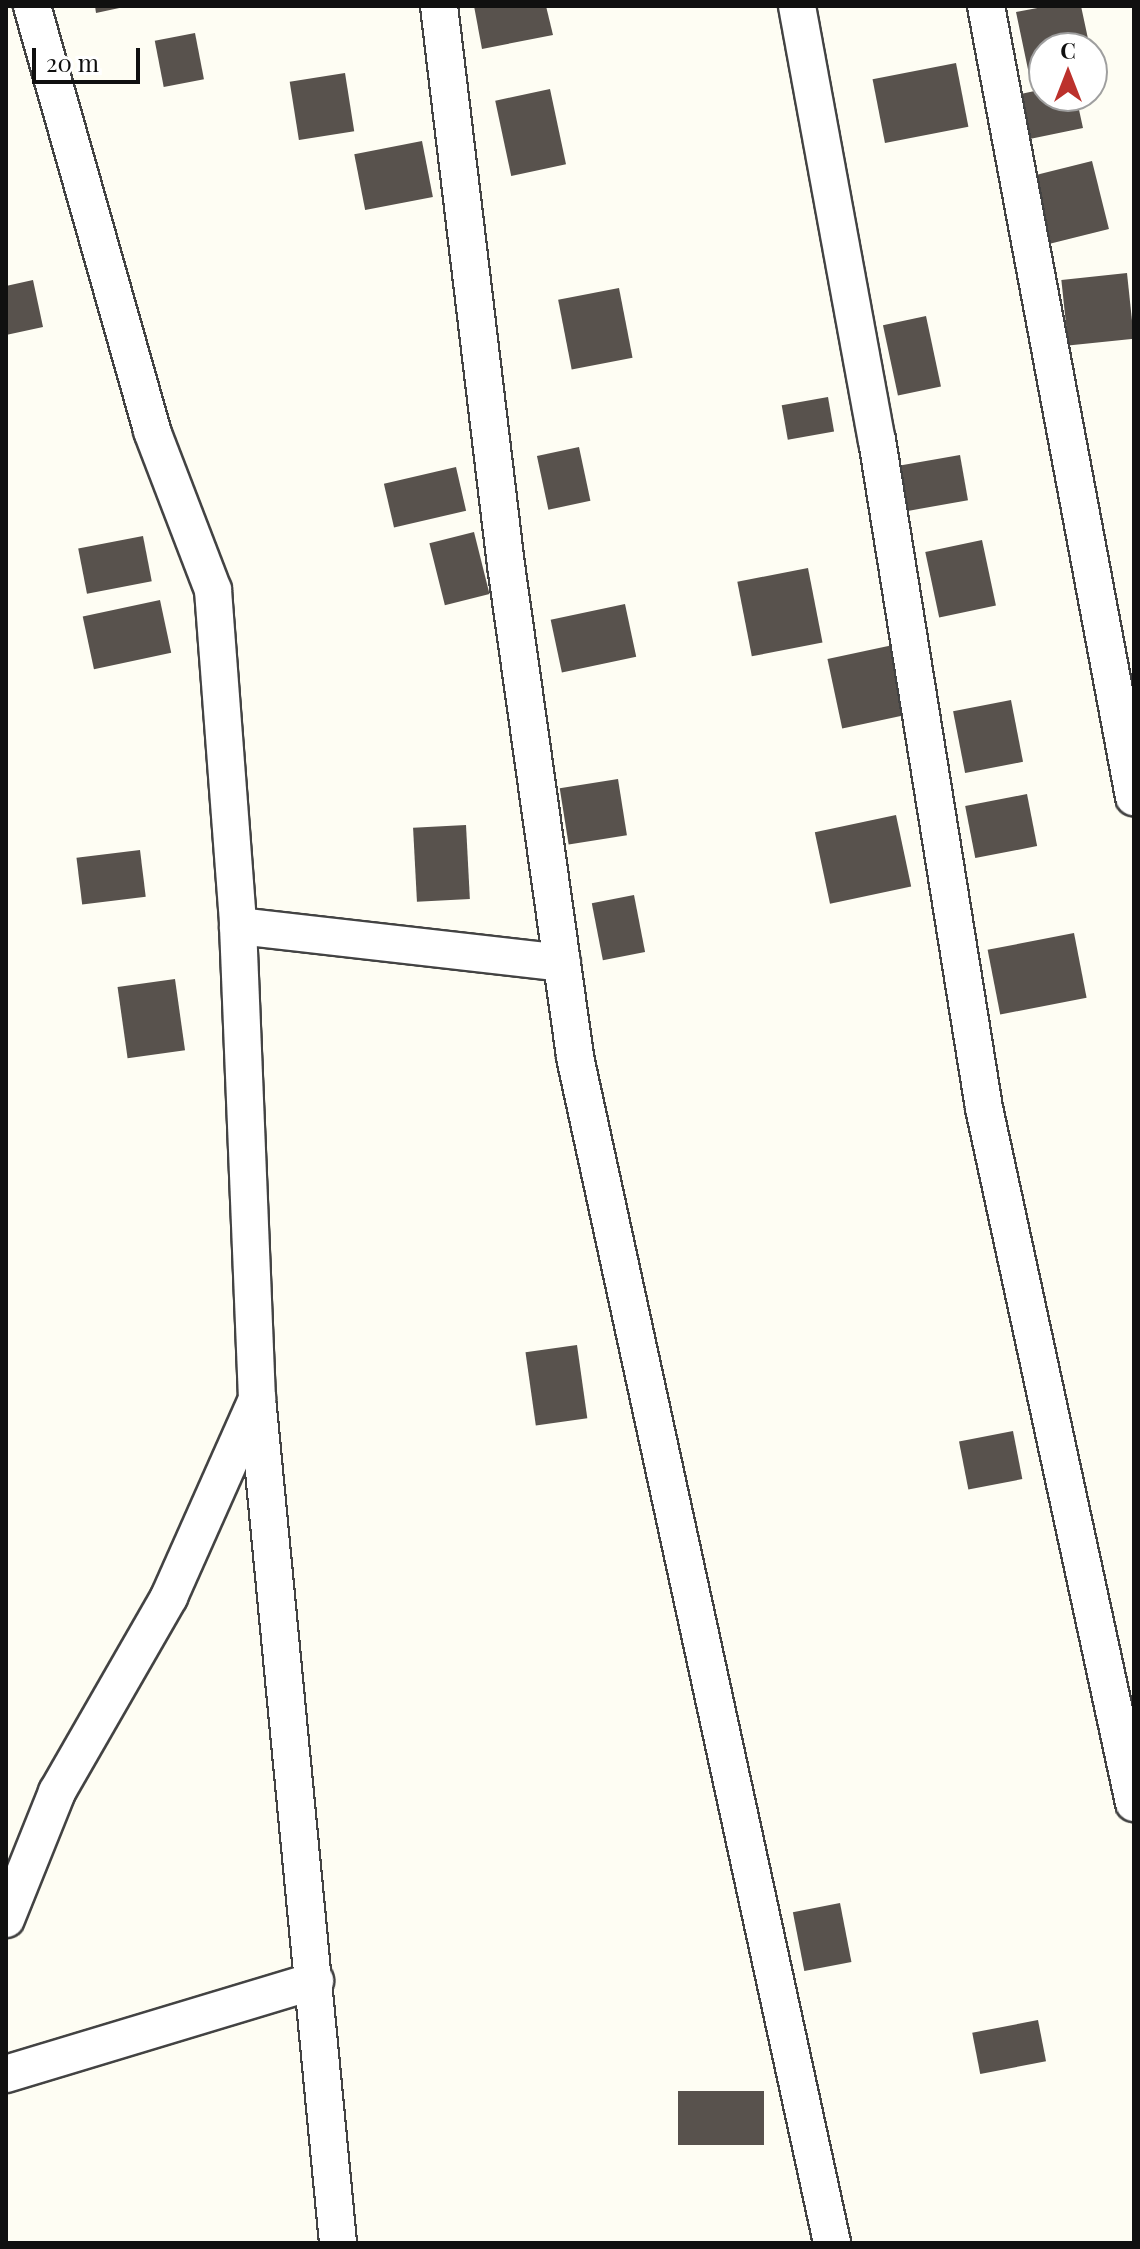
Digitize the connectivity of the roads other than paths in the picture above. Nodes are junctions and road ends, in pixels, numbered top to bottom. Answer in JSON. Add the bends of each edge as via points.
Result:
{"nodes":[{"id":1,"x":32,"y":6,"type":"edge"},
{"id":2,"x":439,"y":6,"type":"edge"},
{"id":3,"x":797,"y":6,"type":"edge"},
{"id":4,"x":986,"y":6,"type":"edge"},
{"id":5,"x":1134,"y":797,"type":"edge"},
{"id":6,"x":238,"y":926,"type":"junction"},
{"id":7,"x":562,"y":963,"type":"junction"},
{"id":8,"x":257,"y":1398,"type":"junction"},
{"id":9,"x":1134,"y":1803,"type":"edge"},
{"id":10,"x":6,"y":1919,"type":"edge"},
{"id":11,"x":315,"y":1981,"type":"junction"},
{"id":12,"x":6,"y":2074,"type":"edge"},
{"id":13,"x":338,"y":2243,"type":"edge"},
{"id":14,"x":832,"y":2243,"type":"edge"}],
"edges":[{"from":1,"to":6,"type":"street","via":[[152,431],[213,590]]},
{"from":2,"to":7,"type":"street","via":[[506,565]]},
{"from":3,"to":9,"type":"street","via":[[877,440],[984,1108]]},
{"from":4,"to":5,"type":"street"},
{"from":6,"to":7,"type":"street"},
{"from":6,"to":8,"type":"street"},
{"from":7,"to":14,"type":"street","via":[[575,1057]]},
{"from":8,"to":10,"type":"street","via":[[169,1597],[57,1792]]},
{"from":8,"to":11,"type":"street"},
{"from":11,"to":12,"type":"street"},
{"from":11,"to":13,"type":"street"}]}
